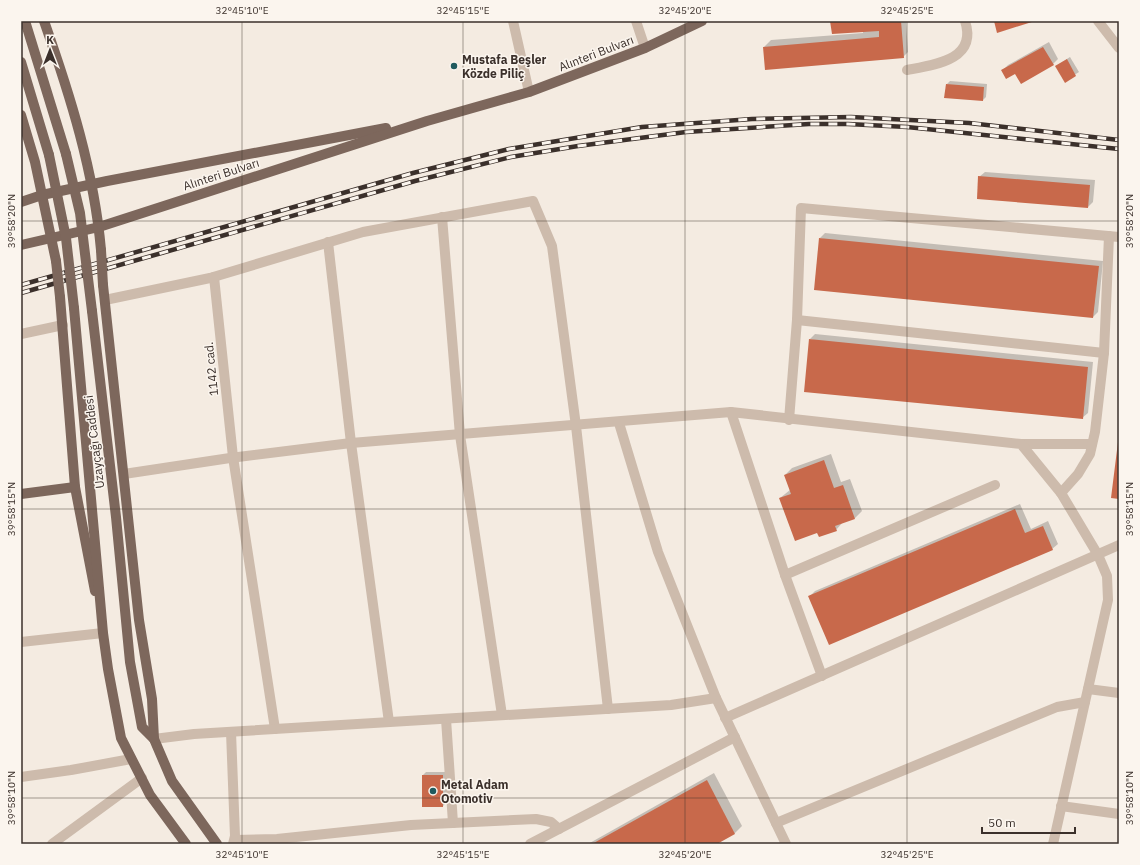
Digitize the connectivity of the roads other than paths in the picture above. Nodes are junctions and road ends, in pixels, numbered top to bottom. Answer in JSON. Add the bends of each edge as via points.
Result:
{"nodes":[{"id":1,"x":25,"y":21,"type":"edge"},
{"id":2,"x":45,"y":21,"type":"edge"},
{"id":3,"x":513,"y":21,"type":"edge"},
{"id":4,"x":636,"y":21,"type":"edge"},
{"id":5,"x":702,"y":21,"type":"edge"},
{"id":6,"x":965,"y":21,"type":"edge"},
{"id":7,"x":1098,"y":21,"type":"edge"},
{"id":8,"x":646,"y":48,"type":"junction"},
{"id":9,"x":1119,"y":48,"type":"edge"},
{"id":10,"x":21,"y":62,"type":"edge"},
{"id":11,"x":907,"y":70,"type":"dead end"},
{"id":12,"x":529,"y":92,"type":"junction"},
{"id":13,"x":21,"y":115,"type":"edge"},
{"id":14,"x":427,"y":121,"type":"junction"},
{"id":15,"x":93,"y":184,"type":"junction"},
{"id":16,"x":42,"y":194,"type":"junction"},
{"id":17,"x":21,"y":202,"type":"edge"},
{"id":18,"x":442,"y":217,"type":"junction"},
{"id":19,"x":99,"y":227,"type":"junction"},
{"id":20,"x":1114,"y":236,"type":"edge"},
{"id":21,"x":51,"y":238,"type":"junction"},
{"id":22,"x":328,"y":242,"type":"junction"},
{"id":23,"x":21,"y":245,"type":"edge"},
{"id":24,"x":214,"y":277,"type":"junction"},
{"id":25,"x":105,"y":300,"type":"junction"},
{"id":26,"x":796,"y":320,"type":"junction"},
{"id":27,"x":63,"y":325,"type":"junction"},
{"id":28,"x":21,"y":334,"type":"edge"},
{"id":29,"x":1104,"y":353,"type":"junction"},
{"id":30,"x":731,"y":412,"type":"junction"},
{"id":31,"x":789,"y":420,"type":"junction"},
{"id":32,"x":619,"y":423,"type":"junction"},
{"id":33,"x":576,"y":426,"type":"junction"},
{"id":34,"x":460,"y":435,"type":"junction"},
{"id":35,"x":351,"y":443,"type":"junction"},
{"id":36,"x":1021,"y":444,"type":"junction"},
{"id":37,"x":1092,"y":444,"type":"junction"},
{"id":38,"x":233,"y":457,"type":"junction"},
{"id":39,"x":124,"y":474,"type":"junction"},
{"id":40,"x":995,"y":485,"type":"dead end"},
{"id":41,"x":75,"y":487,"type":"junction"},
{"id":42,"x":1060,"y":493,"type":"junction"},
{"id":43,"x":21,"y":494,"type":"edge"},
{"id":44,"x":1119,"y":545,"type":"edge"},
{"id":45,"x":1098,"y":555,"type":"junction"},
{"id":46,"x":785,"y":575,"type":"junction"},
{"id":47,"x":1114,"y":583,"type":"edge"},
{"id":48,"x":104,"y":633,"type":"junction"},
{"id":49,"x":21,"y":642,"type":"edge"},
{"id":50,"x":822,"y":676,"type":"junction"},
{"id":51,"x":1088,"y":689,"type":"junction"},
{"id":52,"x":1119,"y":693,"type":"edge"},
{"id":53,"x":716,"y":698,"type":"junction"},
{"id":54,"x":1085,"y":702,"type":"junction"},
{"id":55,"x":608,"y":709,"type":"junction"},
{"id":56,"x":502,"y":715,"type":"junction"},
{"id":57,"x":725,"y":718,"type":"junction"},
{"id":58,"x":446,"y":719,"type":"junction"},
{"id":59,"x":390,"y":722,"type":"junction"},
{"id":60,"x":275,"y":729,"type":"junction"},
{"id":61,"x":231,"y":732,"type":"junction"},
{"id":62,"x":735,"y":737,"type":"junction"},
{"id":63,"x":154,"y":738,"type":"junction"},
{"id":64,"x":131,"y":759,"type":"junction"},
{"id":65,"x":21,"y":777,"type":"edge"},
{"id":66,"x":142,"y":778,"type":"junction"},
{"id":67,"x":1061,"y":806,"type":"junction"},
{"id":68,"x":1119,"y":814,"type":"edge"},
{"id":69,"x":453,"y":823,"type":"junction"},
{"id":70,"x":776,"y":823,"type":"junction"},
{"id":71,"x":559,"y":829,"type":"junction"},
{"id":72,"x":234,"y":842,"type":"edge"},
{"id":73,"x":783,"y":843,"type":"edge"},
{"id":74,"x":52,"y":844,"type":"edge"},
{"id":75,"x":186,"y":844,"type":"edge"},
{"id":76,"x":217,"y":844,"type":"edge"},
{"id":77,"x":530,"y":844,"type":"edge"},
{"id":78,"x":1053,"y":844,"type":"edge"}],
"edges":[{"from":1,"to":63,"type":"main road","name":"Uzayçağı Caddesi","bridge":true,"via":[[66,154],[80,213],[116,517],[130,662],[142,727]]},
{"from":2,"to":15,"type":"main road"},
{"from":3,"to":12,"type":"street"},
{"from":4,"to":8,"type":"street"},
{"from":5,"to":8,"type":"main road","name":"Alınteri Bulvarı"},
{"from":6,"to":11,"type":"street","via":[[967,38],[959,54],[944,63]]},
{"from":7,"to":9,"type":"street"},
{"from":8,"to":12,"type":"main road","name":"Alınteri Bulvarı"},
{"from":10,"to":48,"type":"main road","name":"Uzayçağı Caddesi","bridge":true,"via":[[50,155],[66,238]]},
{"from":12,"to":14,"type":"main road","name":"Alınteri Bulvarı"},
{"from":13,"to":16,"type":"main road"},
{"from":14,"to":15,"type":"main road","name":"Alınteri Bulvarı"},
{"from":14,"to":19,"type":"main road","name":"Alınteri Bulvarı"},
{"from":15,"to":16,"type":"main road","name":"Alınteri Bulvarı"},
{"from":15,"to":19,"type":"main road"},
{"from":16,"to":17,"type":"main road","name":"Alınteri Bulvarı"},
{"from":16,"to":21,"type":"main road"},
{"from":18,"to":22,"type":"street","via":[[363,232]]},
{"from":18,"to":33,"type":"street","via":[[533,201],[552,246]]},
{"from":18,"to":34,"type":"street"},
{"from":19,"to":21,"type":"main road","name":"Alınteri Bulvarı"},
{"from":19,"to":25,"type":"main road","bridge":true},
{"from":20,"to":26,"type":"street","via":[[802,208]]},
{"from":20,"to":29,"type":"street"},
{"from":21,"to":23,"type":"main road","name":"Alınteri Bulvarı"},
{"from":21,"to":27,"type":"main road","bridge":true},
{"from":22,"to":24,"type":"street"},
{"from":22,"to":35,"type":"street"},
{"from":24,"to":25,"type":"street"},
{"from":24,"to":38,"type":"street","name":"1142 cad."},
{"from":25,"to":39,"type":"main road"},
{"from":26,"to":29,"type":"street"},
{"from":26,"to":31,"type":"street"},
{"from":27,"to":28,"type":"street"},
{"from":27,"to":41,"type":"main road"},
{"from":29,"to":37,"type":"street"},
{"from":30,"to":31,"type":"street"},
{"from":30,"to":32,"type":"street"},
{"from":30,"to":46,"type":"street"},
{"from":31,"to":36,"type":"street"},
{"from":32,"to":33,"type":"street"},
{"from":32,"to":53,"type":"street","via":[[658,552]]},
{"from":33,"to":34,"type":"street"},
{"from":33,"to":55,"type":"street"},
{"from":34,"to":35,"type":"street"},
{"from":34,"to":56,"type":"street"},
{"from":35,"to":38,"type":"street"},
{"from":35,"to":59,"type":"street"},
{"from":36,"to":37,"type":"street"},
{"from":36,"to":42,"type":"street"},
{"from":37,"to":42,"type":"street","via":[[1090,454],[1078,474]]},
{"from":38,"to":39,"type":"street"},
{"from":38,"to":60,"type":"street","name":"1142 cad."},
{"from":39,"to":63,"type":"main road","via":[[139,620],[152,699]]},
{"from":40,"to":46,"type":"street"},
{"from":41,"to":43,"type":"main road","name":"Uzayçağı Caddesi"},
{"from":41,"to":48,"type":"main road"},
{"from":42,"to":45,"type":"street"},
{"from":44,"to":45,"type":"street"},
{"from":45,"to":47,"type":"street"},
{"from":45,"to":50,"type":"street"},
{"from":46,"to":50,"type":"street"},
{"from":47,"to":51,"type":"street"},
{"from":48,"to":49,"type":"street"},
{"from":48,"to":64,"type":"main road","name":"Uzayçağı Caddesi","via":[[121,738]]},
{"from":50,"to":57,"type":"street"},
{"from":51,"to":52,"type":"street"},
{"from":51,"to":54,"type":"street"},
{"from":53,"to":55,"type":"street","via":[[671,705]]},
{"from":53,"to":57,"type":"street"},
{"from":54,"to":67,"type":"street"},
{"from":54,"to":70,"type":"street","via":[[1057,707]]},
{"from":55,"to":56,"type":"street"},
{"from":56,"to":58,"type":"street"},
{"from":57,"to":62,"type":"street"},
{"from":58,"to":59,"type":"street"},
{"from":58,"to":69,"type":"street"},
{"from":59,"to":60,"type":"street"},
{"from":60,"to":61,"type":"street"},
{"from":61,"to":63,"type":"street"},
{"from":61,"to":72,"type":"street"},
{"from":62,"to":70,"type":"street"},
{"from":62,"to":71,"type":"street"},
{"from":63,"to":76,"type":"main road","name":"Uzayçağı Caddesi","via":[[172,781]]},
{"from":64,"to":65,"type":"street"},
{"from":64,"to":66,"type":"main road","name":"Uzayçağı Caddesi"},
{"from":66,"to":74,"type":"street"},
{"from":66,"to":75,"type":"main road","name":"Uzayçağı Caddesi","via":[[150,795]]},
{"from":67,"to":68,"type":"street"},
{"from":67,"to":78,"type":"street"},
{"from":69,"to":71,"type":"street","via":[[541,819],[551,822]]},
{"from":69,"to":72,"type":"street"},
{"from":70,"to":73,"type":"street"},
{"from":71,"to":77,"type":"street"}]}
